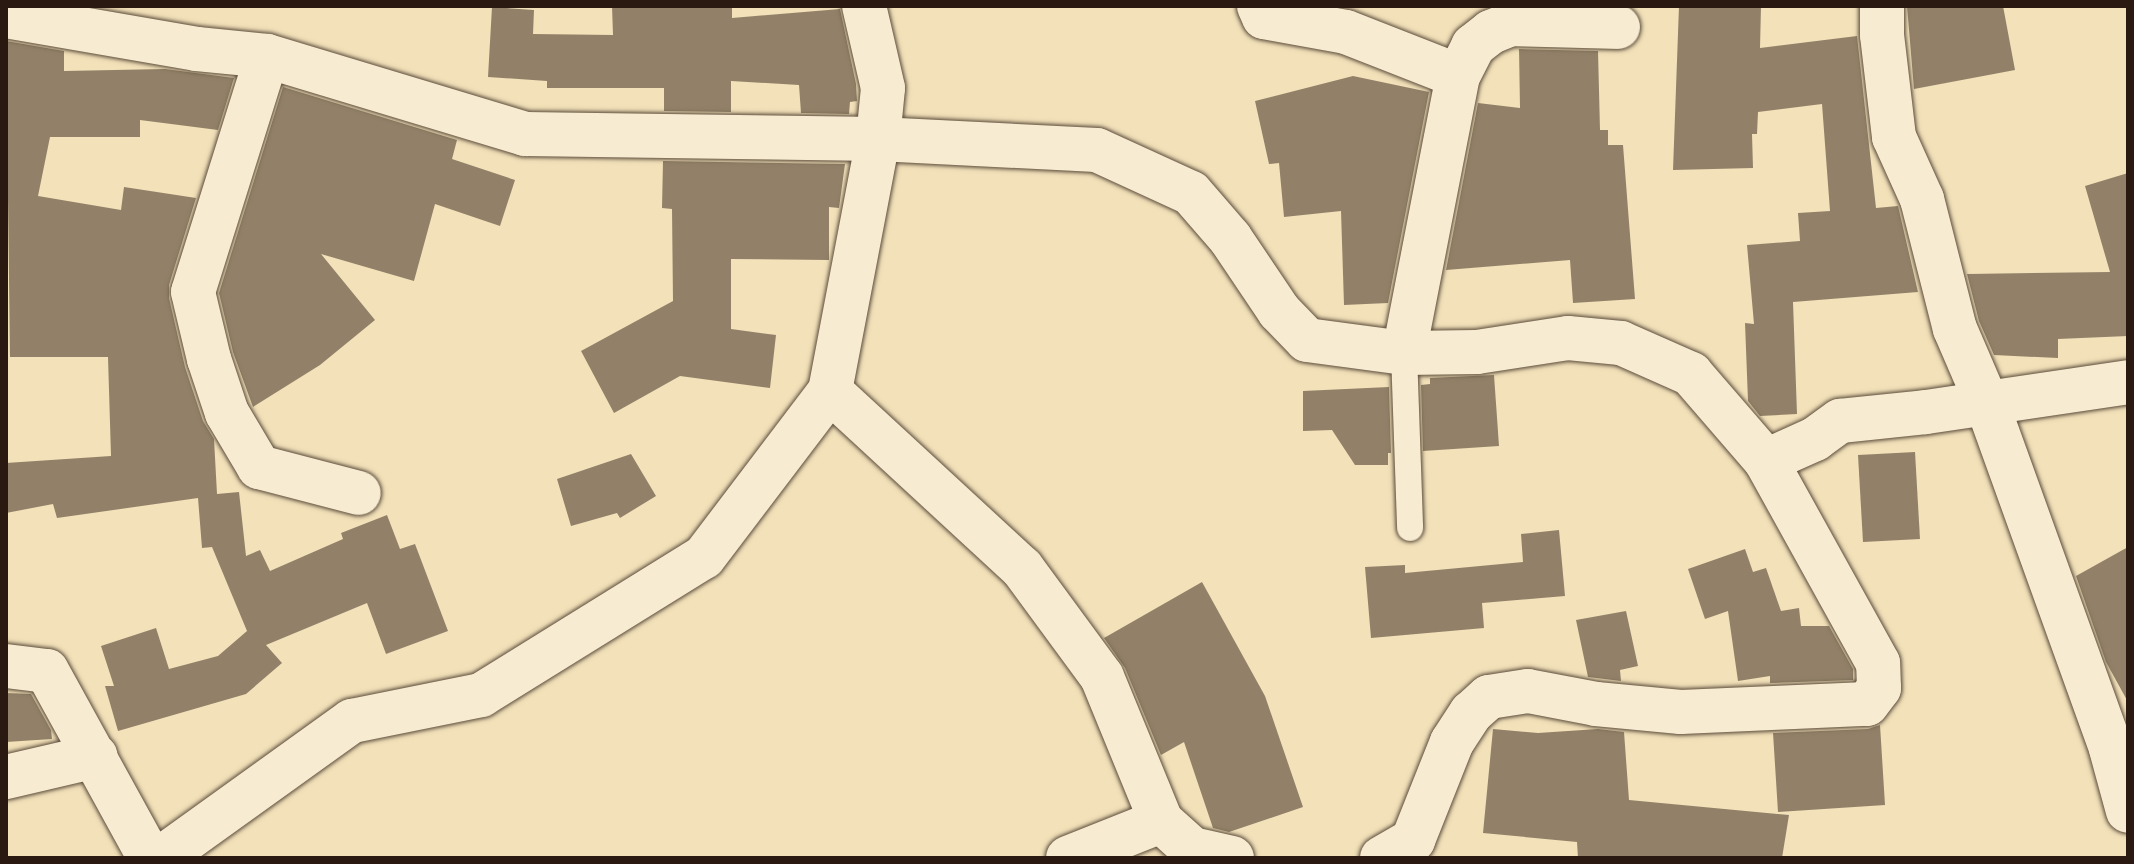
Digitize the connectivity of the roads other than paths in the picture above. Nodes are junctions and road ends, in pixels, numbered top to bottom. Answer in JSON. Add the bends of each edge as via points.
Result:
{"nodes":[{"id":1,"x":864,"y":6,"type":"edge"},
{"id":2,"x":1259,"y":6,"type":"edge"},
{"id":3,"x":1882,"y":6,"type":"edge"},
{"id":4,"x":6,"y":16,"type":"edge"},
{"id":5,"x":1618,"y":27,"type":"dead end"},
{"id":6,"x":267,"y":56,"type":"junction"},
{"id":7,"x":1458,"y":76,"type":"junction"},
{"id":8,"x":878,"y":139,"type":"junction"},
{"id":9,"x":1404,"y":353,"type":"junction"},
{"id":10,"x":2128,"y":382,"type":"edge"},
{"id":11,"x":830,"y":391,"type":"junction"},
{"id":12,"x":1986,"y":401,"type":"junction"},
{"id":13,"x":1766,"y":461,"type":"junction"},
{"id":14,"x":359,"y":493,"type":"dead end"},
{"id":15,"x":1410,"y":528,"type":"dead end"},
{"id":16,"x":6,"y":666,"type":"edge"},
{"id":17,"x":96,"y":756,"type":"junction"},
{"id":18,"x":6,"y":777,"type":"edge"},
{"id":19,"x":2128,"y":811,"type":"edge"},
{"id":20,"x":1161,"y":821,"type":"junction"},
{"id":21,"x":150,"y":858,"type":"edge"},
{"id":22,"x":161,"y":858,"type":"edge"},
{"id":23,"x":1068,"y":858,"type":"edge"},
{"id":24,"x":1232,"y":858,"type":"edge"},
{"id":25,"x":1382,"y":858,"type":"edge"}],
"edges":[{"from":1,"to":8,"type":"street","via":[[883,88]]},
{"from":2,"to":7,"type":"street","via":[[1264,17],[1346,32]]},
{"from":3,"to":12,"type":"street","via":[[1894,137],[1922,199],[1955,329]]},
{"from":4,"to":6,"type":"street"},
{"from":5,"to":7,"type":"street","via":[[1511,24],[1473,46]]},
{"from":6,"to":8,"type":"street","via":[[525,134]]},
{"from":6,"to":14,"type":"street","via":[[193,292],[227,413],[259,467]]},
{"from":7,"to":9,"type":"street"},
{"from":8,"to":9,"type":"street","via":[[1097,150],[1191,193],[1230,238],[1279,311],[1307,340]]},
{"from":8,"to":11,"type":"street"},
{"from":9,"to":13,"type":"street","via":[[1477,352],[1568,338],[1621,343],[1691,374]]},
{"from":9,"to":15,"type":"lane"},
{"from":10,"to":12,"type":"street"},
{"from":11,"to":20,"type":"street","via":[[1022,568],[1102,677]]},
{"from":11,"to":22,"type":"street","via":[[704,557],[481,695],[352,721]]},
{"from":12,"to":13,"type":"street","via":[[1840,421]]},
{"from":12,"to":19,"type":"street","via":[[2111,749]]},
{"from":13,"to":25,"type":"street","via":[[1878,663],[1879,688],[1867,704],[1681,712],[1528,691],[1489,697],[1452,742],[1413,840]]},
{"from":16,"to":17,"type":"street","via":[[47,671]]},
{"from":17,"to":18,"type":"street"},
{"from":17,"to":21,"type":"street"},
{"from":20,"to":23,"type":"street"},
{"from":20,"to":24,"type":"street","via":[[1192,849]]}]}
